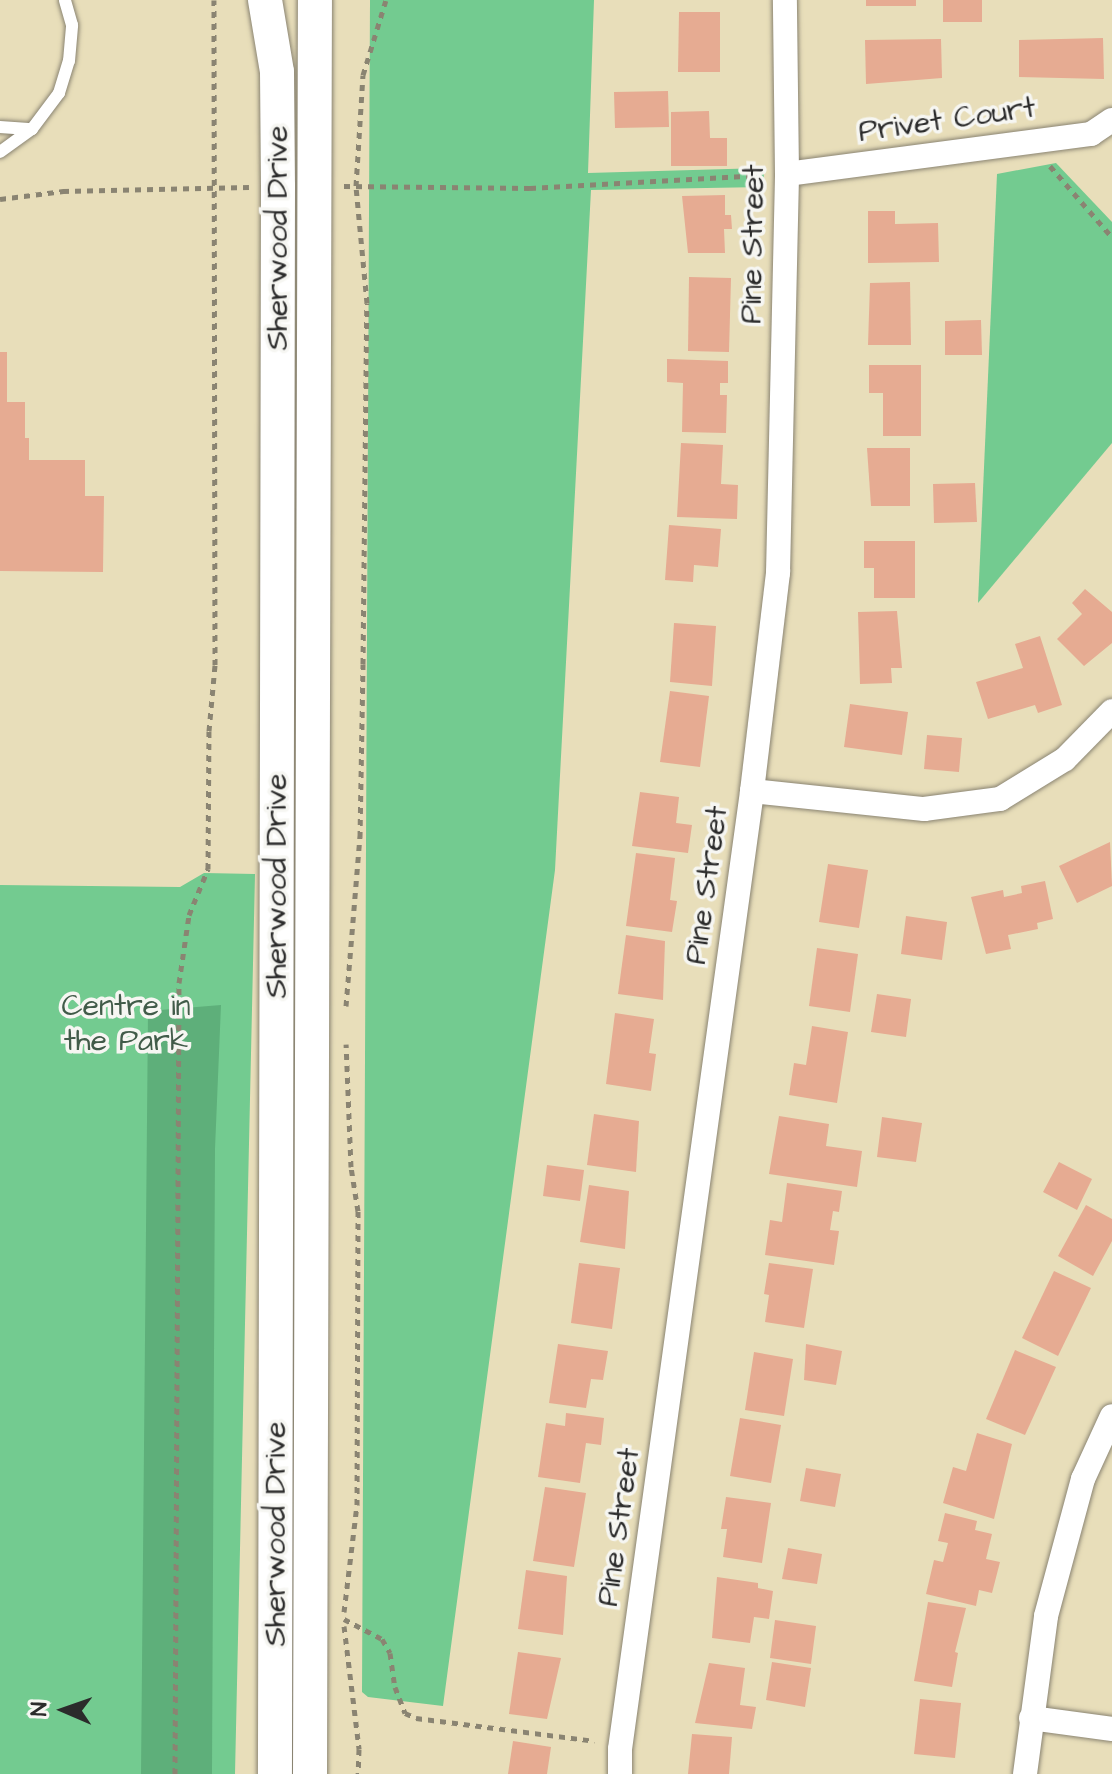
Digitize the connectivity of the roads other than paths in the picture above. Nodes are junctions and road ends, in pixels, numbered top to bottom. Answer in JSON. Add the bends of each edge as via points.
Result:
{"nodes":[{"id":1,"x":65,"y":0,"type":"edge"},
{"id":2,"x":265,"y":0,"type":"edge"},
{"id":3,"x":315,"y":0,"type":"edge"},
{"id":4,"x":785,"y":0,"type":"edge"},
{"id":5,"x":1112,"y":120,"type":"edge"},
{"id":6,"x":0,"y":127,"type":"edge"},
{"id":7,"x":32,"y":129,"type":"junction"},
{"id":8,"x":0,"y":152,"type":"edge"},
{"id":9,"x":787,"y":174,"type":"junction"},
{"id":10,"x":1112,"y":711,"type":"edge"},
{"id":11,"x":752,"y":791,"type":"junction"},
{"id":12,"x":1112,"y":1416,"type":"edge"},
{"id":13,"x":1031,"y":1718,"type":"junction"},
{"id":14,"x":1112,"y":1729,"type":"edge"},
{"id":15,"x":275,"y":1774,"type":"edge"},
{"id":16,"x":310,"y":1774,"type":"edge"},
{"id":17,"x":620,"y":1774,"type":"edge"},
{"id":18,"x":1025,"y":1774,"type":"edge"}],
"edges":[{"from":1,"to":7,"type":"lane","via":[[72,25],[69,61],[59,93]]},
{"from":2,"to":15,"type":"main road","name":"Sherwood Drive","via":[[277,72],[278,186]]},
{"from":3,"to":16,"type":"main road","name":"Sherwood Drive"},
{"from":4,"to":9,"type":"street","name":"Pine Street"},
{"from":5,"to":9,"type":"street","name":"Privet Court","via":[[1091,134]]},
{"from":6,"to":7,"type":"lane"},
{"from":7,"to":8,"type":"lane"},
{"from":9,"to":11,"type":"street","name":"Pine Street","via":[[778,573]]},
{"from":10,"to":11,"type":"street","via":[[1065,759],[1000,799],[924,809]]},
{"from":11,"to":17,"type":"street","name":"Pine Street"},
{"from":12,"to":13,"type":"street","via":[[1083,1479],[1046,1616]]},
{"from":13,"to":14,"type":"street"},
{"from":13,"to":18,"type":"street"}]}
